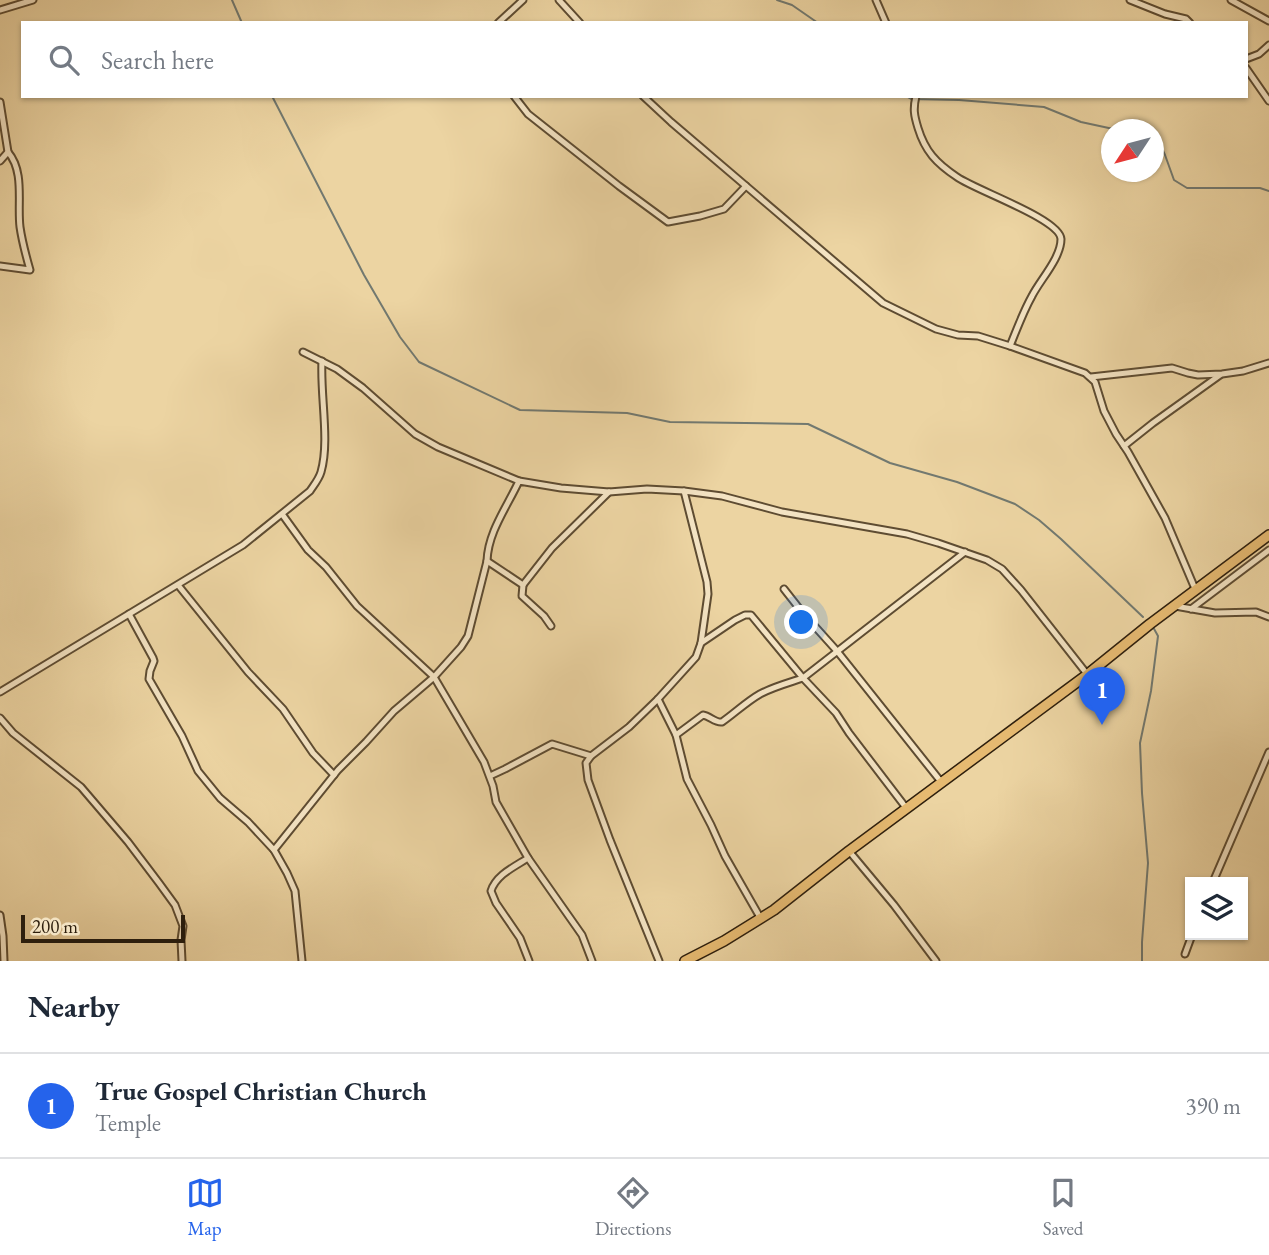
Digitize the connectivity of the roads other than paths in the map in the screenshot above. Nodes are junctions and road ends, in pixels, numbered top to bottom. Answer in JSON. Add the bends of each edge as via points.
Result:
{"nodes":[{"id":1,"x":33,"y":0,"type":"edge"},
{"id":2,"x":523,"y":0,"type":"edge"},
{"id":3,"x":559,"y":0,"type":"edge"},
{"id":4,"x":876,"y":0,"type":"edge"},
{"id":5,"x":1130,"y":0,"type":"edge"},
{"id":6,"x":1231,"y":0,"type":"edge"},
{"id":7,"x":0,"y":10,"type":"edge"},
{"id":8,"x":500,"y":21,"type":"edge"},
{"id":9,"x":578,"y":21,"type":"edge"},
{"id":10,"x":885,"y":21,"type":"edge"},
{"id":11,"x":1188,"y":21,"type":"edge"},
{"id":12,"x":1269,"y":21,"type":"edge"},
{"id":13,"x":1269,"y":45,"type":"edge"},
{"id":14,"x":1248,"y":58,"type":"edge"},
{"id":15,"x":1248,"y":71,"type":"edge"},
{"id":16,"x":516,"y":98,"type":"edge"},
{"id":17,"x":645,"y":98,"type":"edge"},
{"id":18,"x":915,"y":98,"type":"edge"},
{"id":19,"x":1269,"y":101,"type":"edge"},
{"id":20,"x":0,"y":102,"type":"edge"},
{"id":21,"x":8,"y":152,"type":"junction"},
{"id":22,"x":0,"y":160,"type":"edge"},
{"id":23,"x":746,"y":186,"type":"junction"},
{"id":24,"x":0,"y":265,"type":"edge"},
{"id":25,"x":1010,"y":345,"type":"junction"},
{"id":26,"x":303,"y":352,"type":"dead end"},
{"id":27,"x":322,"y":361,"type":"junction"},
{"id":28,"x":1269,"y":363,"type":"edge"},
{"id":29,"x":1222,"y":373,"type":"junction"},
{"id":30,"x":1091,"y":377,"type":"junction"},
{"id":31,"x":1124,"y":446,"type":"junction"},
{"id":32,"x":519,"y":481,"type":"junction"},
{"id":33,"x":684,"y":491,"type":"junction"},
{"id":34,"x":609,"y":492,"type":"junction"},
{"id":35,"x":282,"y":514,"type":"junction"},
{"id":36,"x":1269,"y":535,"type":"edge"},
{"id":37,"x":1269,"y":550,"type":"edge"},
{"id":38,"x":965,"y":552,"type":"junction"},
{"id":39,"x":487,"y":561,"type":"junction"},
{"id":40,"x":178,"y":585,"type":"junction"},
{"id":41,"x":523,"y":585,"type":"junction"},
{"id":42,"x":785,"y":589,"type":"dead end"},
{"id":43,"x":1196,"y":591,"type":"junction"},
{"id":44,"x":1175,"y":606,"type":"junction"},
{"id":45,"x":1191,"y":609,"type":"junction"},
{"id":46,"x":129,"y":614,"type":"junction"},
{"id":47,"x":1269,"y":617,"type":"edge"},
{"id":48,"x":551,"y":626,"type":"dead end"},
{"id":49,"x":701,"y":643,"type":"junction"},
{"id":50,"x":837,"y":651,"type":"junction"},
{"id":51,"x":1088,"y":674,"type":"junction"},
{"id":52,"x":434,"y":677,"type":"junction"},
{"id":53,"x":803,"y":678,"type":"junction"},
{"id":54,"x":0,"y":692,"type":"edge"},
{"id":55,"x":658,"y":699,"type":"junction"},
{"id":56,"x":0,"y":718,"type":"edge"},
{"id":57,"x":676,"y":734,"type":"junction"},
{"id":58,"x":1269,"y":752,"type":"edge"},
{"id":59,"x":591,"y":756,"type":"junction"},
{"id":60,"x":334,"y":775,"type":"junction"},
{"id":61,"x":490,"y":776,"type":"junction"},
{"id":62,"x":942,"y":783,"type":"junction"},
{"id":63,"x":907,"y":809,"type":"junction"},
{"id":64,"x":274,"y":850,"type":"junction"},
{"id":65,"x":849,"y":851,"type":"junction"},
{"id":66,"x":528,"y":858,"type":"junction"},
{"id":67,"x":1215,"y":877,"type":"edge"},
{"id":68,"x":0,"y":915,"type":"edge"},
{"id":69,"x":761,"y":919,"type":"junction"},
{"id":70,"x":1190,"y":940,"type":"edge"},
{"id":71,"x":1185,"y":954,"type":"dead end"},
{"id":72,"x":4,"y":961,"type":"edge"},
{"id":73,"x":183,"y":961,"type":"edge"},
{"id":74,"x":302,"y":961,"type":"edge"},
{"id":75,"x":529,"y":961,"type":"edge"},
{"id":76,"x":592,"y":961,"type":"edge"},
{"id":77,"x":659,"y":961,"type":"edge"},
{"id":78,"x":685,"y":961,"type":"edge"},
{"id":79,"x":936,"y":961,"type":"edge"}],
"edges":[{"from":1,"to":7,"type":"street"},
{"from":2,"to":8,"type":"street"},
{"from":3,"to":9,"type":"street"},
{"from":4,"to":10,"type":"street"},
{"from":5,"to":11,"type":"street"},
{"from":6,"to":12,"type":"street"},
{"from":13,"to":14,"type":"street"},
{"from":15,"to":19,"type":"street"},
{"from":16,"to":23,"type":"street","via":[[528,114],[668,222],[724,209]]},
{"from":17,"to":23,"type":"street"},
{"from":18,"to":25,"type":"street","via":[[913,106],[923,144],[938,161],[968,185],[1044,220],[1060,234],[1053,264],[1032,295]]},
{"from":20,"to":21,"type":"street"},
{"from":21,"to":22,"type":"street"},
{"from":21,"to":24,"type":"street","via":[[17,170],[19,223],[30,270]]},
{"from":23,"to":25,"type":"street","via":[[883,303],[936,329]]},
{"from":25,"to":30,"type":"street"},
{"from":26,"to":27,"type":"street"},
{"from":27,"to":32,"type":"street","via":[[363,388],[415,434]]},
{"from":27,"to":35,"type":"street","via":[[321,472],[310,491]]},
{"from":28,"to":29,"type":"street"},
{"from":29,"to":30,"type":"street","via":[[1172,368]]},
{"from":29,"to":31,"type":"street"},
{"from":30,"to":31,"type":"street"},
{"from":31,"to":43,"type":"street","via":[[1165,518]]},
{"from":32,"to":34,"type":"street"},
{"from":32,"to":39,"type":"street","via":[[492,536]]},
{"from":33,"to":34,"type":"street"},
{"from":33,"to":38,"type":"street","via":[[907,534]]},
{"from":33,"to":49,"type":"street","via":[[707,582]]},
{"from":34,"to":41,"type":"street","via":[[552,548]]},
{"from":35,"to":40,"type":"street","via":[[243,545]]},
{"from":35,"to":52,"type":"street","via":[[357,606]]},
{"from":36,"to":43,"type":"highway"},
{"from":37,"to":45,"type":"street"},
{"from":38,"to":50,"type":"street"},
{"from":38,"to":51,"type":"street","via":[[1002,569]]},
{"from":39,"to":41,"type":"street"},
{"from":39,"to":52,"type":"street","via":[[468,636]]},
{"from":40,"to":46,"type":"street"},
{"from":40,"to":60,"type":"street"},
{"from":41,"to":48,"type":"street","via":[[522,596]]},
{"from":42,"to":50,"type":"street"},
{"from":43,"to":44,"type":"highway"},
{"from":44,"to":45,"type":"street"},
{"from":44,"to":51,"type":"highway"},
{"from":45,"to":47,"type":"street","via":[[1256,612]]},
{"from":46,"to":54,"type":"street"},
{"from":46,"to":64,"type":"street","via":[[154,661],[149,679],[198,771]]},
{"from":49,"to":53,"type":"street","via":[[748,614]]},
{"from":49,"to":55,"type":"street","via":[[696,657]]},
{"from":50,"to":53,"type":"street"},
{"from":50,"to":62,"type":"street"},
{"from":51,"to":62,"type":"highway"},
{"from":52,"to":60,"type":"street","via":[[394,711]]},
{"from":52,"to":61,"type":"street"},
{"from":53,"to":57,"type":"street","via":[[758,695],[722,722],[703,715]]},
{"from":53,"to":63,"type":"street","via":[[836,713]]},
{"from":55,"to":57,"type":"street"},
{"from":55,"to":59,"type":"street"},
{"from":56,"to":73,"type":"street","via":[[81,787],[159,883],[181,918]]},
{"from":57,"to":69,"type":"street","via":[[687,779]]},
{"from":58,"to":67,"type":"street"},
{"from":59,"to":61,"type":"street","via":[[552,744]]},
{"from":59,"to":77,"type":"street","via":[[586,763],[588,780]]},
{"from":60,"to":64,"type":"street"},
{"from":61,"to":66,"type":"street","via":[[496,802]]},
{"from":62,"to":63,"type":"highway"},
{"from":63,"to":65,"type":"highway"},
{"from":64,"to":74,"type":"street","via":[[295,891]]},
{"from":65,"to":69,"type":"highway"},
{"from":65,"to":79,"type":"street"},
{"from":66,"to":75,"type":"street","via":[[499,877],[491,891]]},
{"from":66,"to":76,"type":"street","via":[[582,935]]},
{"from":68,"to":72,"type":"street"},
{"from":69,"to":78,"type":"highway"},
{"from":70,"to":71,"type":"street"}]}
